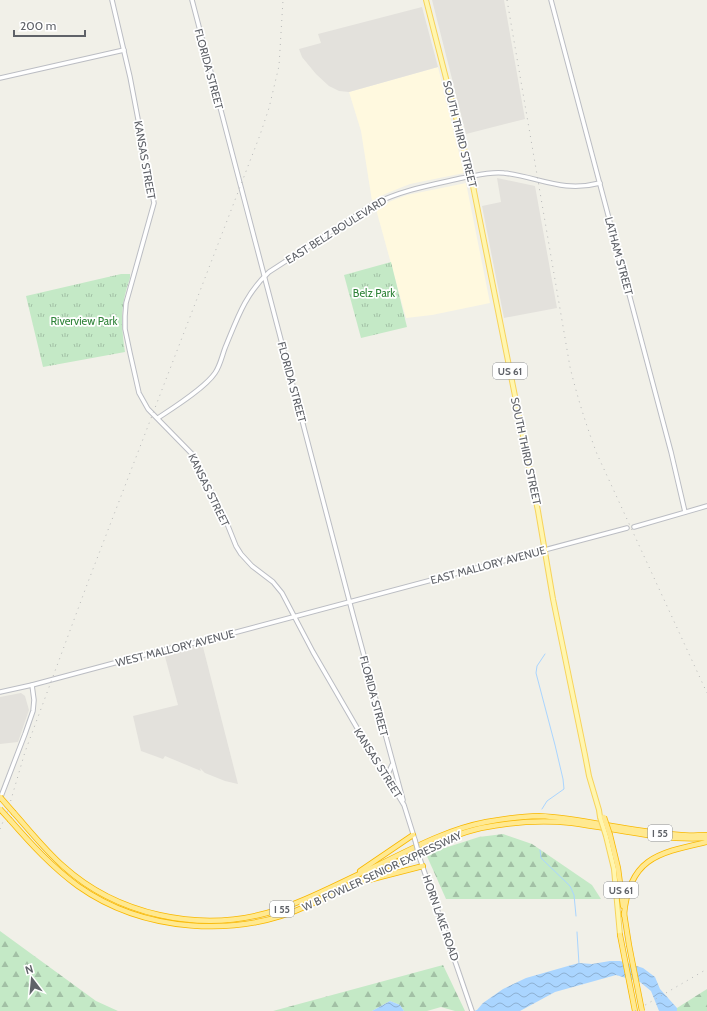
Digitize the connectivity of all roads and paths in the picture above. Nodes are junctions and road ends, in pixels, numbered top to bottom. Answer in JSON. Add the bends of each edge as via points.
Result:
{"nodes":[{"id":1,"x":112,"y":0,"type":"edge"},
{"id":2,"x":192,"y":0,"type":"edge"},
{"id":3,"x":426,"y":0,"type":"edge"},
{"id":4,"x":551,"y":0,"type":"edge"},
{"id":5,"x":124,"y":50,"type":"junction"},
{"id":6,"x":0,"y":78,"type":"edge"},
{"id":7,"x":471,"y":176,"type":"junction"},
{"id":8,"x":600,"y":183,"type":"junction"},
{"id":9,"x":264,"y":277,"type":"junction"},
{"id":10,"x":158,"y":418,"type":"junction"},
{"id":11,"x":707,"y":506,"type":"edge"},
{"id":12,"x":685,"y":512,"type":"junction"},
{"id":13,"x":634,"y":527,"type":"dead end"},
{"id":14,"x":627,"y":528,"type":"dead end"},
{"id":15,"x":544,"y":550,"type":"junction"},
{"id":16,"x":349,"y":602,"type":"junction"},
{"id":17,"x":294,"y":616,"type":"junction"},
{"id":18,"x":32,"y":685,"type":"junction"},
{"id":19,"x":0,"y":692,"type":"edge"},
{"id":20,"x":392,"y":764,"type":"junction"},
{"id":21,"x":387,"y":776,"type":"junction"},
{"id":22,"x":0,"y":799,"type":"edge"},
{"id":23,"x":404,"y":805,"type":"junction"},
{"id":24,"x":0,"y":809,"type":"edge"},
{"id":25,"x":602,"y":817,"type":"joint"},
{"id":26,"x":413,"y":835,"type":"junction"},
{"id":27,"x":707,"y":835,"type":"edge"},
{"id":28,"x":608,"y":836,"type":"junction"},
{"id":29,"x":707,"y":838,"type":"edge"},
{"id":30,"x":707,"y":842,"type":"edge"},
{"id":31,"x":423,"y":866,"type":"junction"},
{"id":32,"x":343,"y":884,"type":"junction"},
{"id":33,"x":624,"y":915,"type":"junction"},
{"id":34,"x":620,"y":935,"type":"joint"},
{"id":35,"x":472,"y":1011,"type":"edge"},
{"id":36,"x":635,"y":1011,"type":"edge"},
{"id":37,"x":642,"y":1011,"type":"edge"}],
"edges":[{"from":1,"to":5,"type":"street","name":"KANSAS STREET"},
{"from":2,"to":9,"type":"street","name":"FLORIDA STREET"},
{"from":3,"to":7,"type":"main road","name":"SOUTH THIRD STREET","number":"US 61"},
{"from":4,"to":8,"type":"street","name":"LATHAM STREET"},
{"from":5,"to":6,"type":"street"},
{"from":5,"to":10,"type":"street","name":"KANSAS STREET","via":[[154,198],[126,303],[126,329],[139,393],[148,409]]},
{"from":7,"to":8,"type":"street","name":"EAST BELZ BOULEVARD","via":[[504,173],[570,187]]},
{"from":7,"to":9,"type":"street","name":"EAST BELZ BOULEVARD","via":[[418,187],[380,202]]},
{"from":7,"to":15,"type":"main road","name":"SOUTH THIRD STREET","number":"US 61"},
{"from":8,"to":12,"type":"street","name":"LATHAM STREET"},
{"from":9,"to":10,"type":"street","name":"EAST BELZ BOULEVARD","via":[[251,290],[244,303],[216,372],[208,382]]},
{"from":9,"to":16,"type":"street","name":"FLORIDA STREET"},
{"from":10,"to":17,"type":"street","name":"KANSAS STREET","via":[[193,455],[236,546],[247,561],[278,587]]},
{"from":11,"to":12,"type":"street"},
{"from":12,"to":13,"type":"street"},
{"from":14,"to":15,"type":"street","name":"EAST MALLORY AVENUE"},
{"from":15,"to":16,"type":"street","name":"EAST MALLORY AVENUE"},
{"from":15,"to":25,"type":"main road","name":"SOUTH THIRD STREET","number":"US 61","via":[[589,776]]},
{"from":16,"to":17,"type":"street","name":"WEST MALLORY AVENUE"},
{"from":16,"to":20,"type":"street","name":"FLORIDA STREET"},
{"from":17,"to":18,"type":"street","name":"WEST MALLORY AVENUE"},
{"from":17,"to":21,"type":"street","name":"KANSAS STREET"},
{"from":18,"to":19,"type":"street","name":"WEST MALLORY AVENUE"},
{"from":18,"to":22,"type":"street","via":[[34,703]]},
{"from":20,"to":21,"type":"street"},
{"from":20,"to":23,"type":"street","name":"FLORIDA STREET"},
{"from":21,"to":23,"type":"street","name":"KANSAS STREET"},
{"from":22,"to":32,"type":"highway","name":"W B FOWLER SENIOR EXPRESSWAY","number":"I 55","bridge":true,"via":[[50,853],[82,881],[105,895],[151,914],[206,921],[252,917],[283,908]]},
{"from":23,"to":26,"type":"street","name":"KANSAS STREET"},
{"from":24,"to":32,"type":"highway","name":"W B FOWLER SENIOR EXPRESSWAY","number":"I 55","bridge":true,"via":[[55,868],[78,886],[100,900],[127,912],[169,924],[224,926],[279,916],[307,906]]},
{"from":25,"to":28,"type":"highway","name":"SOUTH THIRD STREET","number":"US 61","bridge":true},
{"from":26,"to":31,"type":"street","name":"HORN LAKE ROAD","bridge":true},
{"from":26,"to":32,"type":"highway"},
{"from":27,"to":32,"type":"highway","name":"W B FOWLER SENIOR EXPRESSWAY","number":"I 55","via":[[673,834],[561,818],[514,818],[461,828]]},
{"from":28,"to":33,"type":"highway","name":"SOUTH THIRD STREET","number":"US 61","via":[[618,868]]},
{"from":28,"to":34,"type":"main road","name":"SOUTH THIRD STREET","number":"US 61"},
{"from":29,"to":32,"type":"highway","name":"W B FOWLER SENIOR EXPRESSWAY","number":"I 55","via":[[662,838],[571,823],[516,823],[481,828],[450,838]]},
{"from":30,"to":33,"type":"highway","via":[[674,849],[646,862],[631,883]]},
{"from":31,"to":32,"type":"highway"},
{"from":31,"to":35,"type":"street","name":"HORN LAKE ROAD"},
{"from":33,"to":37,"type":"highway","name":"SOUTH THIRD STREET","number":"US 61","bridge":true},
{"from":34,"to":36,"type":"highway","name":"SOUTH THIRD STREET","number":"US 61"}]}
